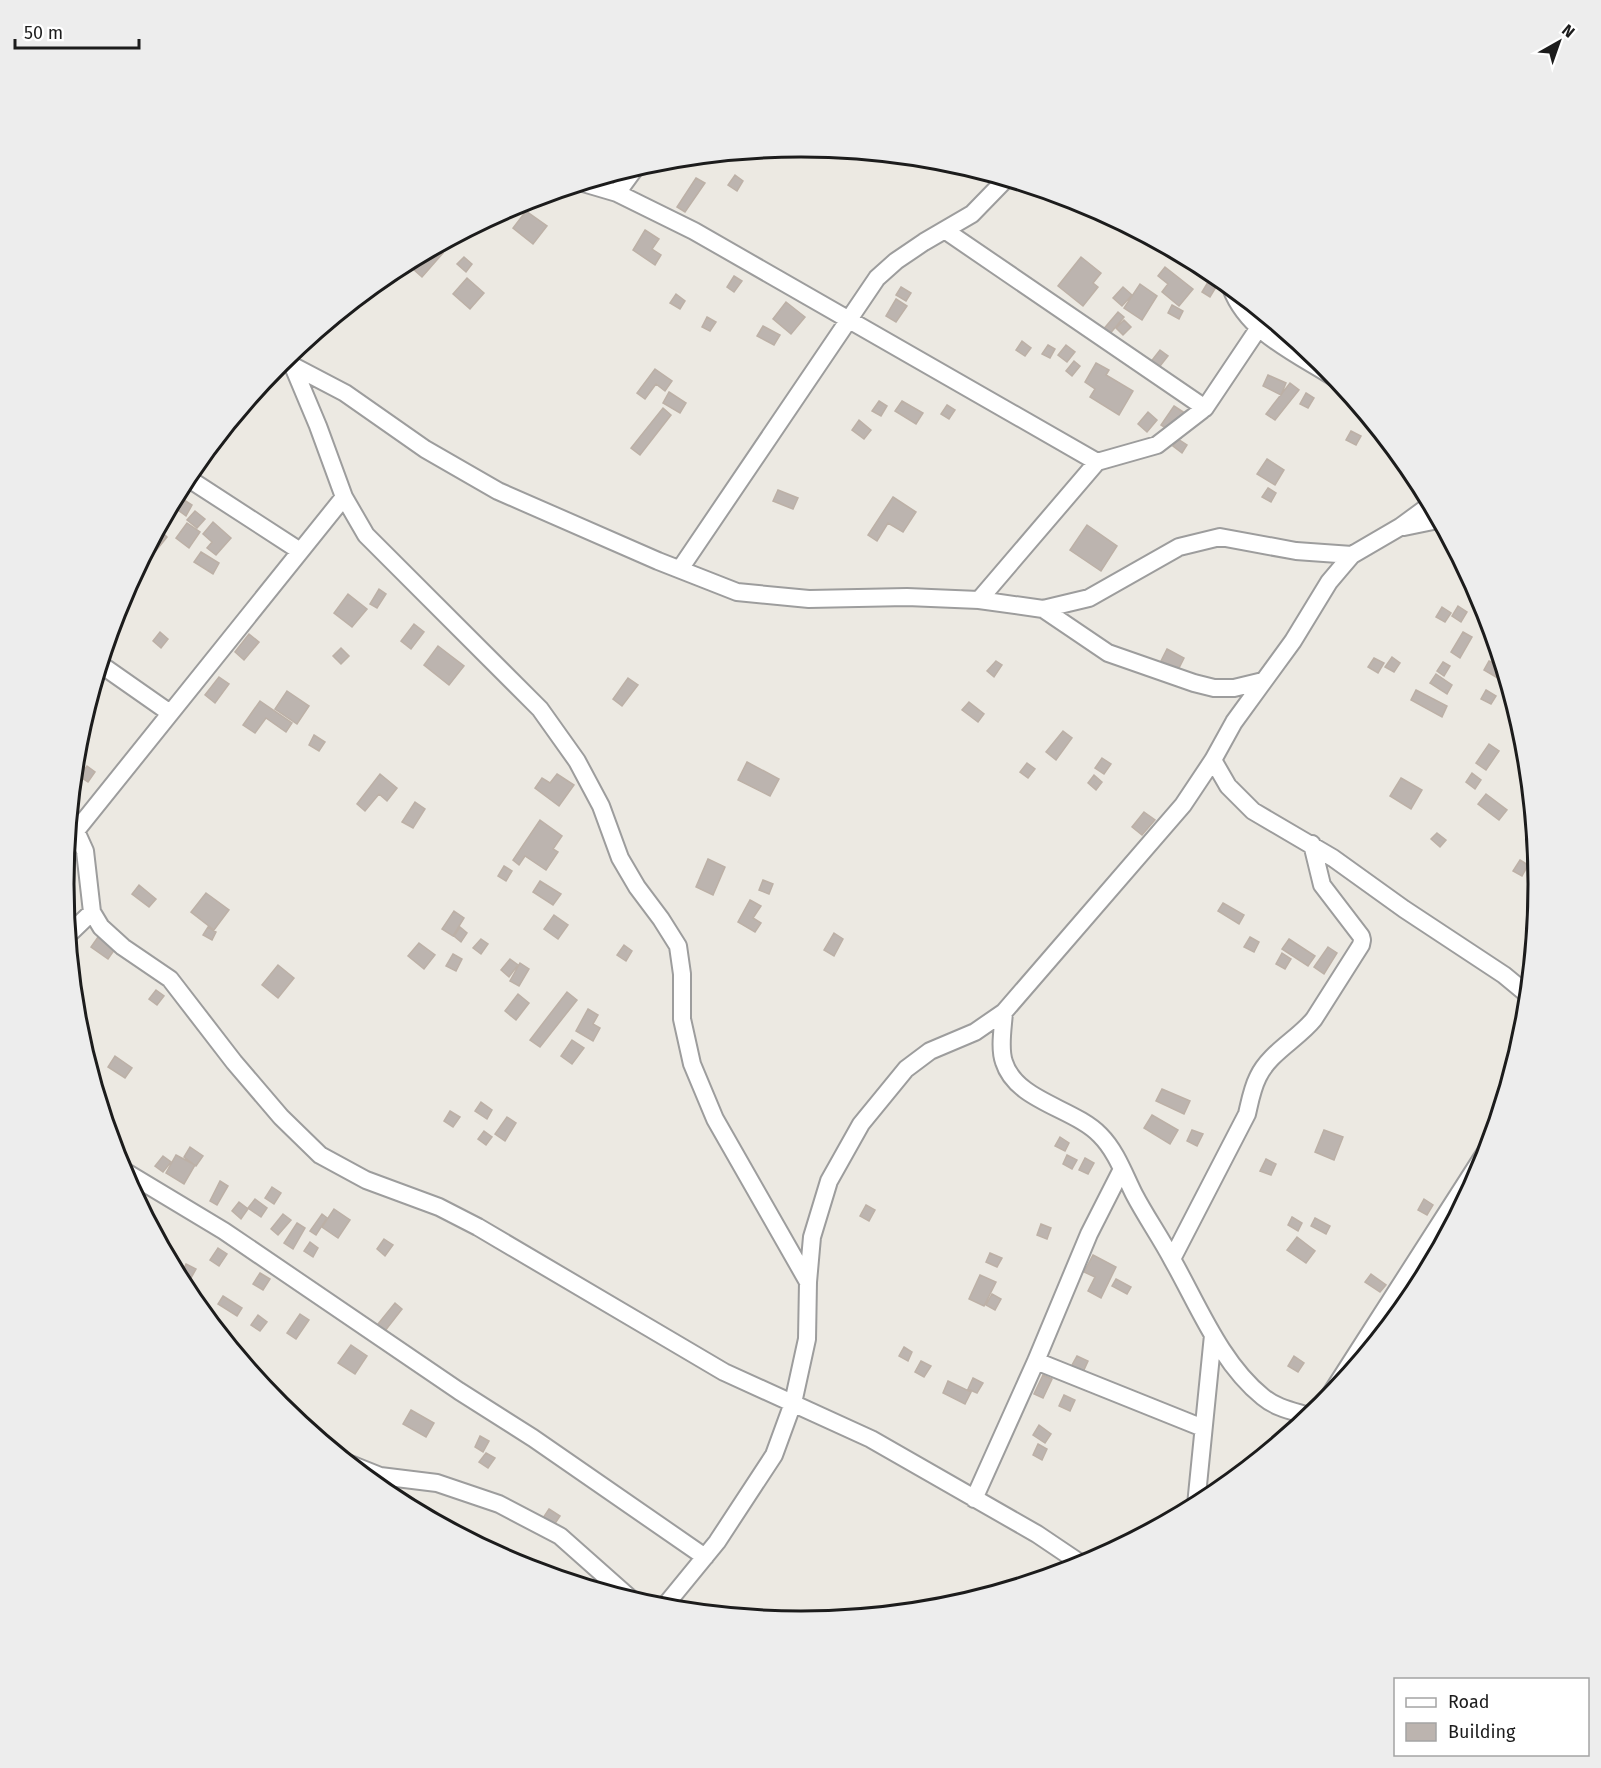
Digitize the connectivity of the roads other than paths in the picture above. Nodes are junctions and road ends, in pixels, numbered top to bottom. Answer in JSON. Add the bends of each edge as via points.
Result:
{"nodes":[{"id":1,"x":628,"y":178,"type":"edge"},
{"id":2,"x":1000,"y":185,"type":"edge"},
{"id":3,"x":596,"y":187,"type":"edge"},
{"id":4,"x":617,"y":193,"type":"junction"},
{"id":5,"x":946,"y":231,"type":"junction"},
{"id":6,"x":1237,"y":303,"type":"edge"},
{"id":7,"x":849,"y":320,"type":"junction"},
{"id":8,"x":1257,"y":329,"type":"junction"},
{"id":9,"x":1300,"y":356,"type":"edge"},
{"id":10,"x":292,"y":365,"type":"edge"},
{"id":11,"x":289,"y":367,"type":"edge"},
{"id":12,"x":1205,"y":408,"type":"junction"},
{"id":13,"x":1097,"y":462,"type":"junction"},
{"id":14,"x":194,"y":482,"type":"edge"},
{"id":15,"x":344,"y":496,"type":"junction"},
{"id":16,"x":1423,"y":510,"type":"edge"},
{"id":17,"x":1430,"y":521,"type":"edge"},
{"id":18,"x":1400,"y":527,"type":"junction"},
{"id":19,"x":300,"y":551,"type":"junction"},
{"id":20,"x":1352,"y":555,"type":"junction"},
{"id":21,"x":680,"y":569,"type":"junction"},
{"id":22,"x":979,"y":600,"type":"junction"},
{"id":23,"x":1043,"y":609,"type":"junction"},
{"id":24,"x":106,"y":668,"type":"edge"},
{"id":25,"x":1263,"y":681,"type":"junction"},
{"id":26,"x":170,"y":713,"type":"junction"},
{"id":27,"x":1213,"y":760,"type":"junction"},
{"id":28,"x":76,"y":827,"type":"edge"},
{"id":29,"x":75,"y":838,"type":"edge"},
{"id":30,"x":1312,"y":844,"type":"junction"},
{"id":31,"x":92,"y":912,"type":"junction"},
{"id":32,"x":75,"y":928,"type":"edge"},
{"id":33,"x":1520,"y":988,"type":"edge"},
{"id":34,"x":1004,"y":1012,"type":"junction"},
{"id":35,"x":1122,"y":1169,"type":"junction"},
{"id":36,"x":136,"y":1178,"type":"edge"},
{"id":37,"x":1172,"y":1259,"type":"junction"},
{"id":38,"x":1416,"y":1270,"type":"edge"},
{"id":39,"x":808,"y":1282,"type":"junction"},
{"id":40,"x":1377,"y":1327,"type":"edge"},
{"id":41,"x":1213,"y":1335,"type":"junction"},
{"id":42,"x":1036,"y":1360,"type":"junction"},
{"id":43,"x":793,"y":1403,"type":"junction"},
{"id":44,"x":1299,"y":1413,"type":"edge"},
{"id":45,"x":1203,"y":1428,"type":"junction"},
{"id":46,"x":378,"y":1475,"type":"edge"},
{"id":47,"x":1197,"y":1492,"type":"edge"},
{"id":48,"x":974,"y":1499,"type":"junction"},
{"id":49,"x":705,"y":1557,"type":"junction"},
{"id":50,"x":1073,"y":1558,"type":"edge"},
{"id":51,"x":618,"y":1587,"type":"edge"},
{"id":52,"x":670,"y":1599,"type":"edge"}],
"edges":[{"from":1,"to":4,"type":"street"},
{"from":2,"to":5,"type":"street","via":[[972,214]]},
{"from":3,"to":4,"type":"street"},
{"from":4,"to":7,"type":"street","via":[[694,231]]},
{"from":5,"to":7,"type":"street","via":[[915,248],[877,278]]},
{"from":5,"to":12,"type":"street"},
{"from":6,"to":8,"type":"street"},
{"from":7,"to":13,"type":"street"},
{"from":7,"to":21,"type":"street"},
{"from":8,"to":9,"type":"street"},
{"from":8,"to":12,"type":"street"},
{"from":10,"to":21,"type":"street","via":[[345,393],[425,449],[498,491]]},
{"from":11,"to":15,"type":"street","via":[[318,426]]},
{"from":12,"to":13,"type":"street","via":[[1157,445]]},
{"from":13,"to":22,"type":"street"},
{"from":14,"to":19,"type":"street"},
{"from":15,"to":19,"type":"street"},
{"from":15,"to":39,"type":"street","via":[[366,535],[540,709],[577,761],[620,858],[678,946],[682,1019],[692,1064],[715,1119]]},
{"from":16,"to":18,"type":"street"},
{"from":17,"to":18,"type":"street"},
{"from":18,"to":20,"type":"street"},
{"from":19,"to":26,"type":"street"},
{"from":20,"to":23,"type":"street","via":[[1296,551],[1220,537],[1179,547],[1089,598]]},
{"from":20,"to":25,"type":"street","via":[[1329,582]]},
{"from":21,"to":22,"type":"street","via":[[737,592],[809,599]]},
{"from":22,"to":23,"type":"street"},
{"from":23,"to":25,"type":"street","via":[[1108,652],[1194,683],[1224,688]]},
{"from":24,"to":26,"type":"street"},
{"from":25,"to":27,"type":"street"},
{"from":26,"to":28,"type":"street"},
{"from":27,"to":30,"type":"street","via":[[1228,786],[1253,811]]},
{"from":27,"to":34,"type":"street","via":[[1183,805]]},
{"from":29,"to":31,"type":"street","via":[[85,851]]},
{"from":30,"to":33,"type":"street"},
{"from":30,"to":37,"type":"street","via":[[1322,885],[1361,936],[1361,945],[1307,1028],[1258,1075],[1247,1114]]},
{"from":31,"to":32,"type":"street"},
{"from":31,"to":43,"type":"street","via":[[101,927],[123,947],[170,979],[281,1117],[320,1155],[366,1180],[439,1207],[478,1227],[724,1372]]},
{"from":34,"to":35,"type":"street","via":[[1002,1052],[1010,1075],[1047,1104],[1087,1124],[1112,1150]]},
{"from":34,"to":39,"type":"street","via":[[975,1032],[930,1051],[906,1069],[861,1124],[830,1181],[812,1237]]},
{"from":35,"to":37,"type":"street"},
{"from":35,"to":42,"type":"street"},
{"from":36,"to":49,"type":"street","via":[[234,1238]]},
{"from":37,"to":41,"type":"street"},
{"from":38,"to":40,"type":"street"},
{"from":39,"to":43,"type":"street","via":[[807,1339]]},
{"from":41,"to":44,"type":"street","via":[[1244,1380],[1264,1398]]},
{"from":41,"to":45,"type":"street"},
{"from":42,"to":45,"type":"street"},
{"from":42,"to":48,"type":"street"},
{"from":43,"to":48,"type":"street","via":[[871,1439]]},
{"from":43,"to":49,"type":"street","via":[[774,1455]]},
{"from":45,"to":47,"type":"street"},
{"from":46,"to":51,"type":"street","via":[[437,1483],[499,1504],[560,1536]]},
{"from":48,"to":50,"type":"street"},
{"from":49,"to":52,"type":"street"}]}
